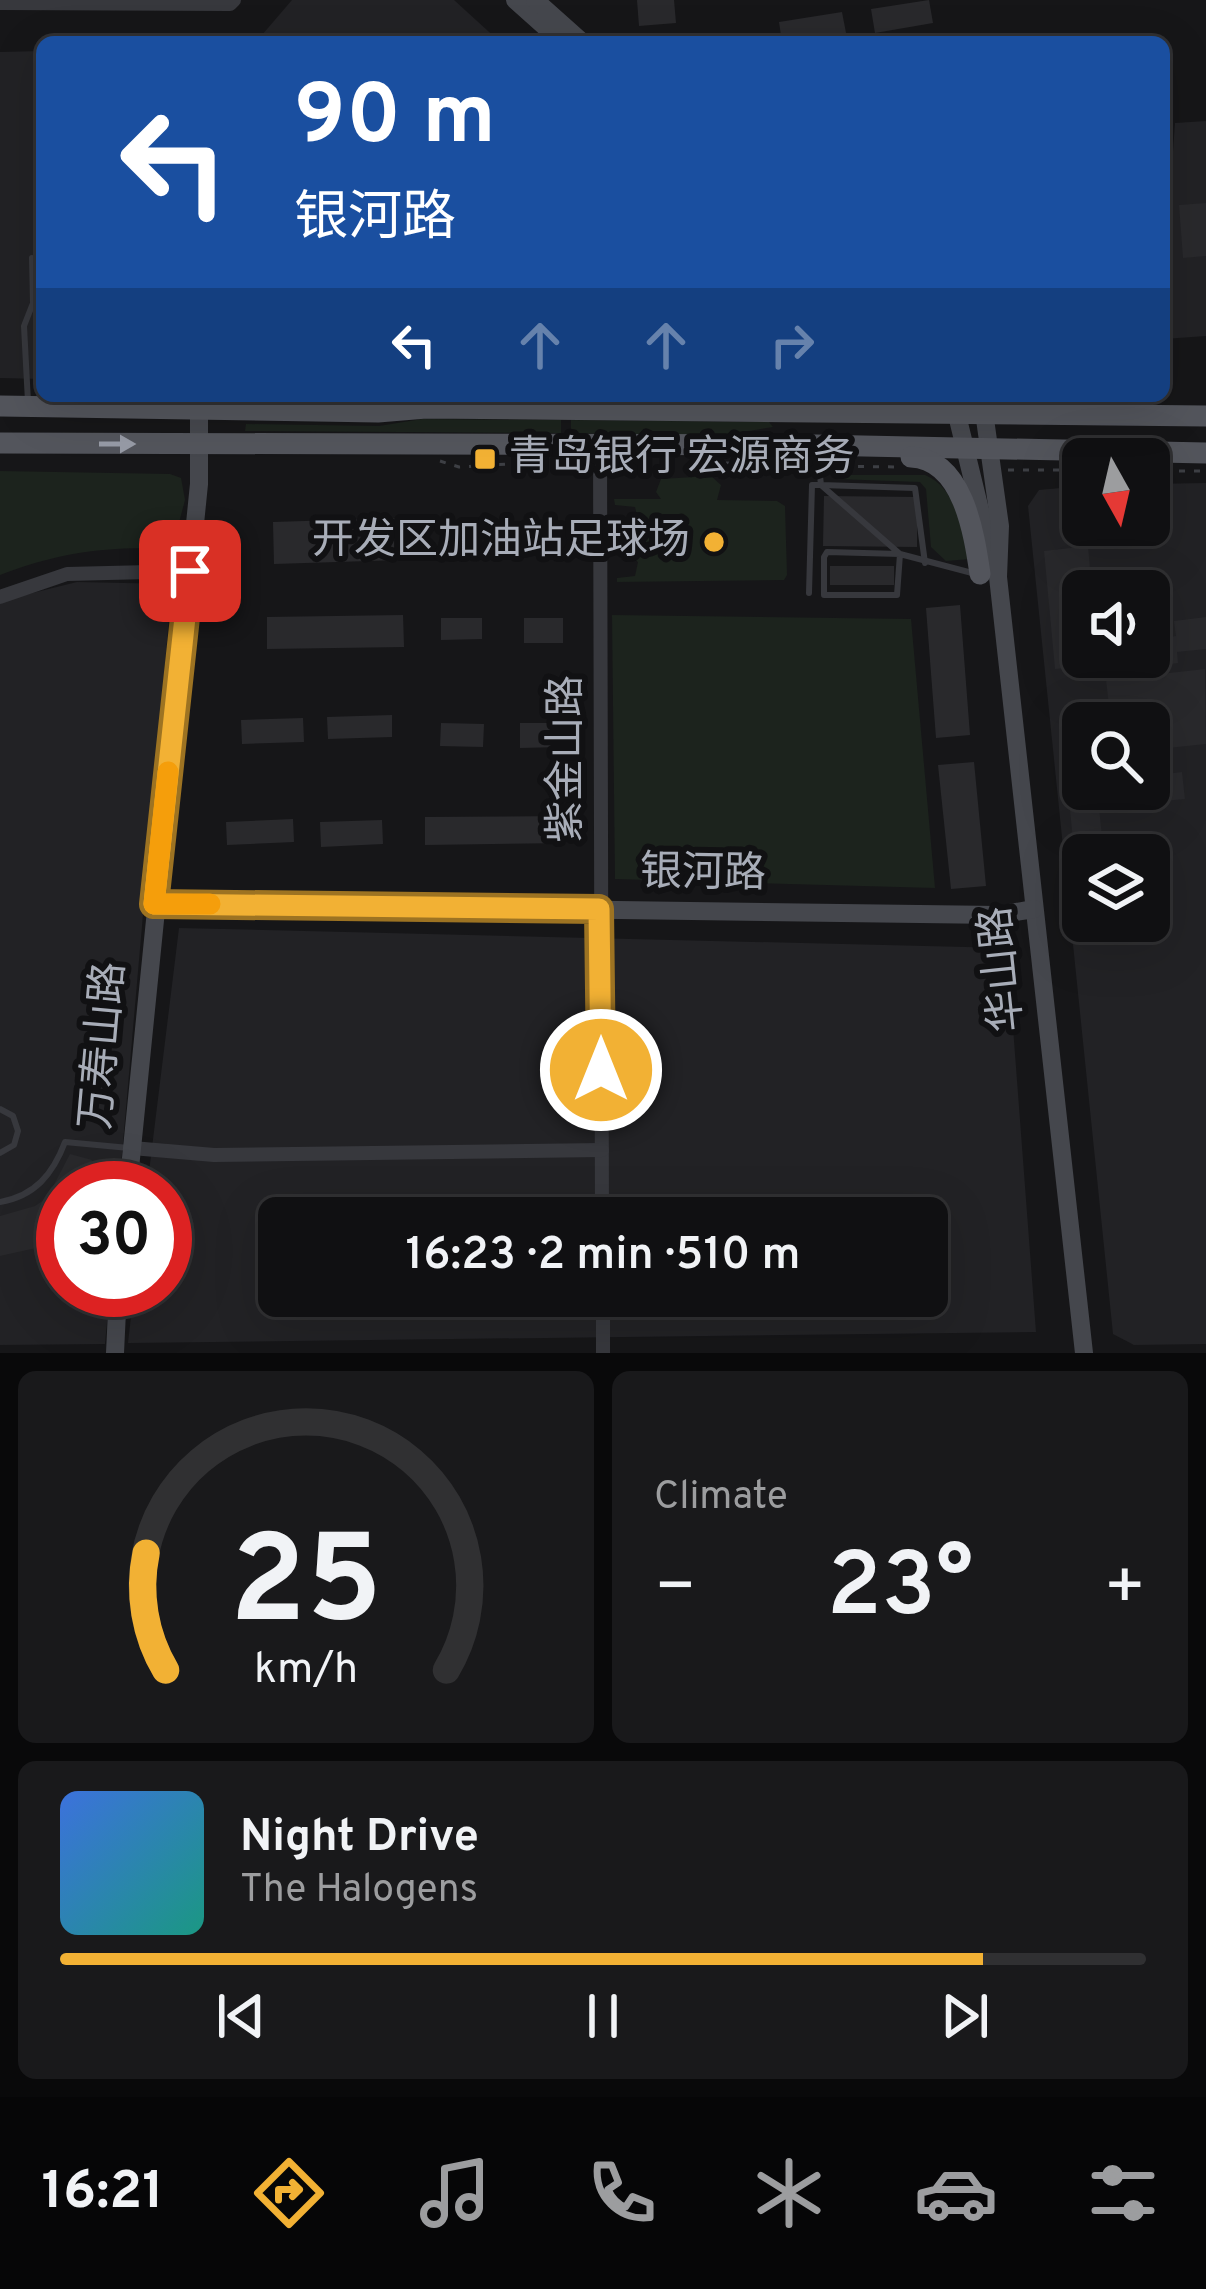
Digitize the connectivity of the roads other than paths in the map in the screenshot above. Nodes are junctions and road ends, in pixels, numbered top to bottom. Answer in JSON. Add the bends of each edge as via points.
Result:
{"nodes":[{"id":1,"x":234,"y":0,"type":"edge"},
{"id":2,"x":515,"y":0,"type":"edge"},
{"id":3,"x":535,"y":0,"type":"edge"},
{"id":4,"x":0,"y":3,"type":"edge"},
{"id":5,"x":555,"y":36,"type":"edge"},
{"id":6,"x":575,"y":36,"type":"edge"},
{"id":7,"x":32,"y":258,"type":"dead end"},
{"id":8,"x":36,"y":294,"type":"edge"},
{"id":9,"x":36,"y":305,"type":"edge"},
{"id":10,"x":166,"y":402,"type":"edge"},
{"id":11,"x":835,"y":402,"type":"edge"},
{"id":12,"x":952,"y":403,"type":"edge"},
{"id":13,"x":980,"y":404,"type":"edge"},
{"id":14,"x":0,"y":406,"type":"edge"},
{"id":15,"x":28,"y":406,"type":"junction"},
{"id":16,"x":199,"y":409,"type":"junction"},
{"id":17,"x":792,"y":409,"type":"junction"},
{"id":18,"x":1206,"y":416,"type":"edge"},
{"id":19,"x":200,"y":442,"type":"junction"},
{"id":20,"x":0,"y":443,"type":"edge"},
{"id":21,"x":599,"y":444,"type":"junction"},
{"id":22,"x":966,"y":449,"type":"junction"},
{"id":23,"x":818,"y":455,"type":"junction"},
{"id":24,"x":991,"y":460,"type":"junction"},
{"id":25,"x":1204,"y":462,"type":"edge"},
{"id":26,"x":821,"y":485,"type":"junction"},
{"id":27,"x":899,"y":554,"type":"junction"},
{"id":28,"x":925,"y":563,"type":"junction"},
{"id":29,"x":190,"y":571,"type":"junction"},
{"id":30,"x":989,"y":576,"type":"junction"},
{"id":31,"x":809,"y":593,"type":"dead end"},
{"id":32,"x":0,"y":597,"type":"edge"},
{"id":33,"x":154,"y":904,"type":"junction"},
{"id":34,"x":599,"y":909,"type":"junction"},
{"id":35,"x":1034,"y":909,"type":"junction"},
{"id":36,"x":20,"y":1107,"type":"dead end"},
{"id":37,"x":0,"y":1109,"type":"edge"},
{"id":38,"x":12,"y":1115,"type":"junction"},
{"id":39,"x":30,"y":1130,"type":"dead end"},
{"id":40,"x":18,"y":1131,"type":"junction"},
{"id":41,"x":12,"y":1146,"type":"junction"},
{"id":42,"x":133,"y":1148,"type":"junction"},
{"id":43,"x":602,"y":1150,"type":"junction"},
{"id":44,"x":0,"y":1153,"type":"edge"},
{"id":45,"x":19,"y":1154,"type":"dead end"},
{"id":46,"x":131,"y":1161,"type":"edge"},
{"id":47,"x":602,"y":1197,"type":"edge"},
{"id":48,"x":0,"y":1202,"type":"edge"},
{"id":49,"x":117,"y":1317,"type":"edge"},
{"id":50,"x":603,"y":1317,"type":"edge"},
{"id":51,"x":115,"y":1353,"type":"edge"},
{"id":52,"x":603,"y":1353,"type":"edge"},
{"id":53,"x":1084,"y":1353,"type":"edge"}],
"edges":[{"from":1,"to":4,"type":"street"},
{"from":2,"to":5,"type":"street"},
{"from":3,"to":6,"type":"street"},
{"from":7,"to":8,"type":"lane"},
{"from":9,"to":15,"type":"lane","via":[[24,326]]},
{"from":10,"to":15,"type":"main road"},
{"from":10,"to":16,"type":"main road"},
{"from":11,"to":17,"type":"main road"},
{"from":12,"to":13,"type":"main road"},
{"from":12,"to":17,"type":"main road"},
{"from":12,"to":22,"type":"street"},
{"from":13,"to":18,"type":"main road"},
{"from":13,"to":24,"type":"street"},
{"from":14,"to":15,"type":"main road"},
{"from":16,"to":17,"type":"main road"},
{"from":16,"to":19,"type":"street","name":"万寿山路"},
{"from":20,"to":19,"type":"main road","one_way":true},
{"from":19,"to":21,"type":"main road","via":[[556,452]]},
{"from":19,"to":29,"type":"street","name":"万寿山路"},
{"from":21,"to":23,"type":"main road"},
{"from":21,"to":34,"type":"street","name":"紫金山路"},
{"from":22,"to":23,"type":"main road"},
{"from":22,"to":24,"type":"main road"},
{"from":22,"to":30,"type":"street"},
{"from":23,"to":26,"type":"lane"},
{"from":23,"to":30,"type":"main road","via":[[922,458],[941,466],[960,494]]},
{"from":24,"to":25,"type":"main road"},
{"from":24,"to":30,"type":"street","via":[[1000,526]]},
{"from":26,"to":27,"type":"lane"},
{"from":26,"to":28,"type":"lane","via":[[915,488]]},
{"from":26,"to":31,"type":"lane","via":[[809,489]]},
{"from":27,"to":27,"type":"lane","via":[[827,552],[824,595],[897,595]]},
{"from":27,"to":28,"type":"lane"},
{"from":28,"to":30,"type":"lane"},
{"from":29,"to":32,"type":"street","via":[[68,574]]},
{"from":29,"to":33,"type":"street","name":"万寿山路"},
{"from":30,"to":35,"type":"street","name":"华山路"},
{"from":33,"to":34,"type":"street","name":"银河路"},
{"from":33,"to":42,"type":"street","name":"万寿山路"},
{"from":34,"to":35,"type":"street","name":"银河路"},
{"from":34,"to":43,"type":"street","name":"紫金山路"},
{"from":35,"to":53,"type":"street","name":"华山路"},
{"from":36,"to":38,"type":"lane"},
{"from":37,"to":38,"type":"lane"},
{"from":38,"to":40,"type":"lane"},
{"from":39,"to":40,"type":"lane"},
{"from":40,"to":41,"type":"lane"},
{"from":41,"to":44,"type":"lane"},
{"from":41,"to":45,"type":"lane"},
{"from":42,"to":43,"type":"street","via":[[214,1155]]},
{"from":42,"to":46,"type":"street","name":"万寿山路"},
{"from":42,"to":48,"type":"lane","via":[[65,1142],[46,1180]]},
{"from":43,"to":47,"type":"street","name":"紫金山路"},
{"from":49,"to":51,"type":"street"},
{"from":50,"to":52,"type":"street"}]}
